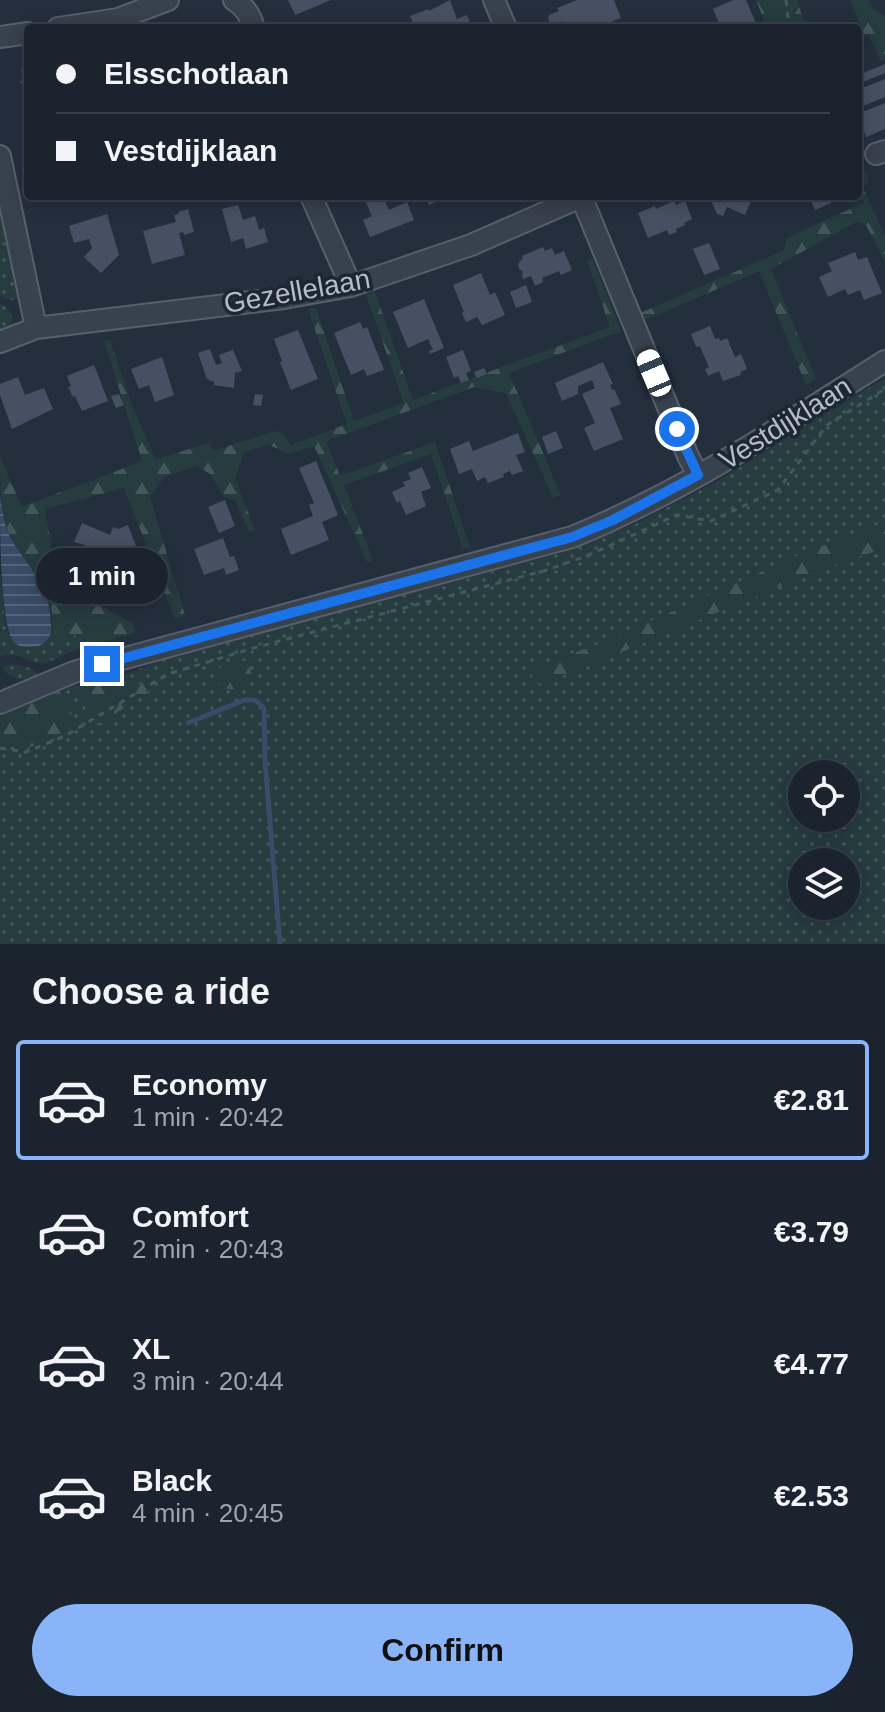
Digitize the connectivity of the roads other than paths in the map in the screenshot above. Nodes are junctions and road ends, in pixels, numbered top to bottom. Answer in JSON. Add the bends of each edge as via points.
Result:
{"nodes":[{"id":1,"x":168,"y":0,"type":"edge"},
{"id":2,"x":234,"y":0,"type":"edge"},
{"id":3,"x":494,"y":0,"type":"edge"},
{"id":4,"x":85,"y":24,"type":"edge"},
{"id":5,"x":253,"y":24,"type":"edge"},
{"id":6,"x":504,"y":24,"type":"edge"},
{"id":7,"x":24,"y":34,"type":"edge"},
{"id":8,"x":0,"y":37,"type":"edge"},
{"id":9,"x":0,"y":156,"type":"edge"},
{"id":10,"x":313,"y":200,"type":"edge"},
{"id":11,"x":573,"y":200,"type":"edge"},
{"id":12,"x":584,"y":200,"type":"edge"},
{"id":13,"x":351,"y":286,"type":"junction"},
{"id":14,"x":36,"y":328,"type":"junction"},
{"id":15,"x":0,"y":342,"type":"edge"},
{"id":16,"x":885,"y":361,"type":"edge"},
{"id":17,"x":698,"y":475,"type":"junction"},
{"id":18,"x":2,"y":695,"type":"edge"}],
"edges":[{"from":1,"to":4,"type":"street","via":[[118,19]]},
{"from":2,"to":5,"type":"street"},
{"from":3,"to":6,"type":"street"},
{"from":7,"to":8,"type":"street"},
{"from":9,"to":14,"type":"street"},
{"from":10,"to":13,"type":"street"},
{"from":11,"to":13,"type":"street","name":"Gezellelaan","via":[[471,245]]},
{"from":12,"to":17,"type":"street"},
{"from":13,"to":14,"type":"street","name":"Gezellelaan"},
{"from":14,"to":15,"type":"street","name":"Gezellelaan"},
{"from":16,"to":17,"type":"street","name":"Vestdijklaan"},
{"from":17,"to":18,"type":"street","name":"Vestdijklaan","via":[[572,537]]}]}
